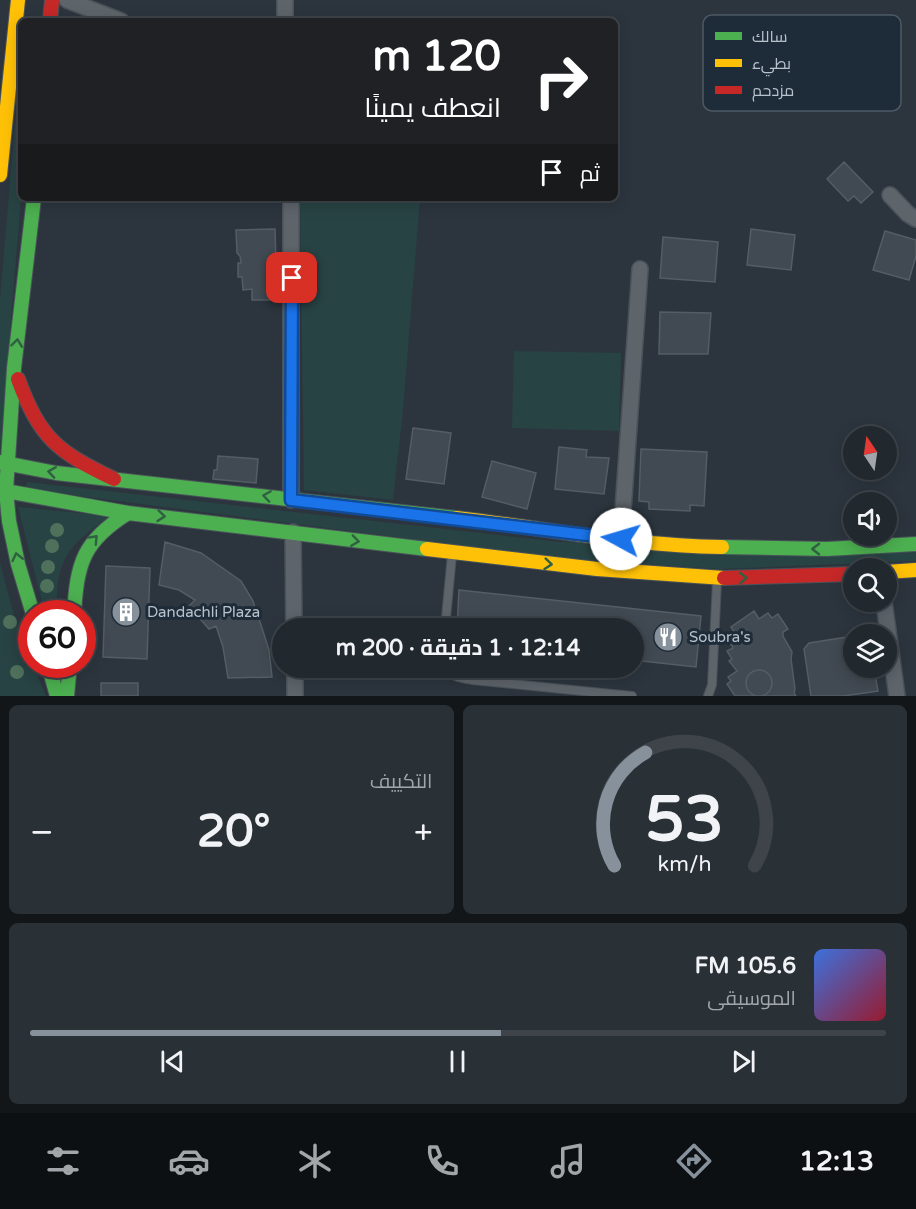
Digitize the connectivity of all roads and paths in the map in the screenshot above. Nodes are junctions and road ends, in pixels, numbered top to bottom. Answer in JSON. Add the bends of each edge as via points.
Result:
{"nodes":[{"id":1,"x":18,"y":0,"type":"edge"},
{"id":2,"x":52,"y":0,"type":"edge"},
{"id":3,"x":67,"y":0,"type":"edge"},
{"id":4,"x":285,"y":0,"type":"edge"},
{"id":5,"x":50,"y":18,"type":"edge"},
{"id":6,"x":113,"y":18,"type":"edge"},
{"id":7,"x":285,"y":18,"type":"edge"},
{"id":8,"x":0,"y":175,"type":"edge"},
{"id":9,"x":890,"y":195,"type":"dead end"},
{"id":10,"x":34,"y":201,"type":"edge"},
{"id":11,"x":291,"y":201,"type":"edge"},
{"id":12,"x":916,"y":219,"type":"edge"},
{"id":13,"x":640,"y":269,"type":"dead end"},
{"id":14,"x":14,"y":368,"type":"junction"},
{"id":15,"x":4,"y":463,"type":"edge"},
{"id":16,"x":114,"y":479,"type":"junction"},
{"id":17,"x":3,"y":490,"type":"edge"},
{"id":18,"x":291,"y":500,"type":"junction"},
{"id":19,"x":128,"y":513,"type":"junction"},
{"id":20,"x":293,"y":532,"type":"junction"},
{"id":21,"x":621,"y":539,"type":"junction"},
{"id":22,"x":916,"y":544,"type":"edge"},
{"id":23,"x":452,"y":553,"type":"junction"},
{"id":24,"x":916,"y":570,"type":"edge"},
{"id":25,"x":897,"y":571,"type":"edge"},
{"id":26,"x":843,"y":574,"type":"edge"},
{"id":27,"x":718,"y":578,"type":"junction"},
{"id":28,"x":29,"y":600,"type":"edge"},
{"id":29,"x":75,"y":600,"type":"edge"},
{"id":30,"x":885,"y":612,"type":"edge"},
{"id":31,"x":294,"y":618,"type":"edge"},
{"id":32,"x":445,"y":618,"type":"edge"},
{"id":33,"x":52,"y":678,"type":"edge"},
{"id":34,"x":69,"y":678,"type":"edge"},
{"id":35,"x":295,"y":678,"type":"edge"},
{"id":36,"x":463,"y":678,"type":"edge"},
{"id":37,"x":57,"y":696,"type":"edge"},
{"id":38,"x":67,"y":696,"type":"edge"},
{"id":39,"x":295,"y":696,"type":"edge"},
{"id":40,"x":632,"y":696,"type":"edge"},
{"id":41,"x":708,"y":696,"type":"edge"},
{"id":42,"x":897,"y":696,"type":"edge"}],
"edges":[{"from":1,"to":8,"type":"main road"},
{"from":2,"to":5,"type":"main road"},
{"from":3,"to":6,"type":"street"},
{"from":4,"to":7,"type":"street"},
{"from":9,"to":12,"type":"street"},
{"from":14,"to":10,"type":"main road","one_way":true},
{"from":11,"to":18,"type":"street"},
{"from":13,"to":21,"type":"street"},
{"from":14,"to":15,"type":"main road"},
{"from":14,"to":16,"type":"main road","via":[[26,404],[46,438],[79,462]]},
{"from":16,"to":15,"type":"main road","one_way":true},
{"from":15,"to":17,"type":"main road"},
{"from":18,"to":16,"type":"main road","one_way":true},
{"from":17,"to":19,"type":"main road"},
{"from":28,"to":17,"type":"main road","one_way":true},
{"from":18,"to":21,"type":"main road"},
{"from":19,"to":20,"type":"main road","one_way":true},
{"from":29,"to":19,"type":"main road","one_way":true,"via":[[76,580],[87,546],[112,522]]},
{"from":20,"to":23,"type":"main road","one_way":true},
{"from":20,"to":31,"type":"street"},
{"from":22,"to":21,"type":"main road","one_way":true,"via":[[736,549]]},
{"from":23,"to":27,"type":"main road","one_way":true},
{"from":23,"to":32,"type":"lane"},
{"from":24,"to":25,"type":"main road"},
{"from":27,"to":26,"type":"main road","one_way":true},
{"from":27,"to":41,"type":"lane","via":[[712,685]]},
{"from":30,"to":42,"type":"street"},
{"from":33,"to":37,"type":"main road"},
{"from":34,"to":38,"type":"main road"},
{"from":35,"to":39,"type":"street"},
{"from":36,"to":40,"type":"lane"}]}
